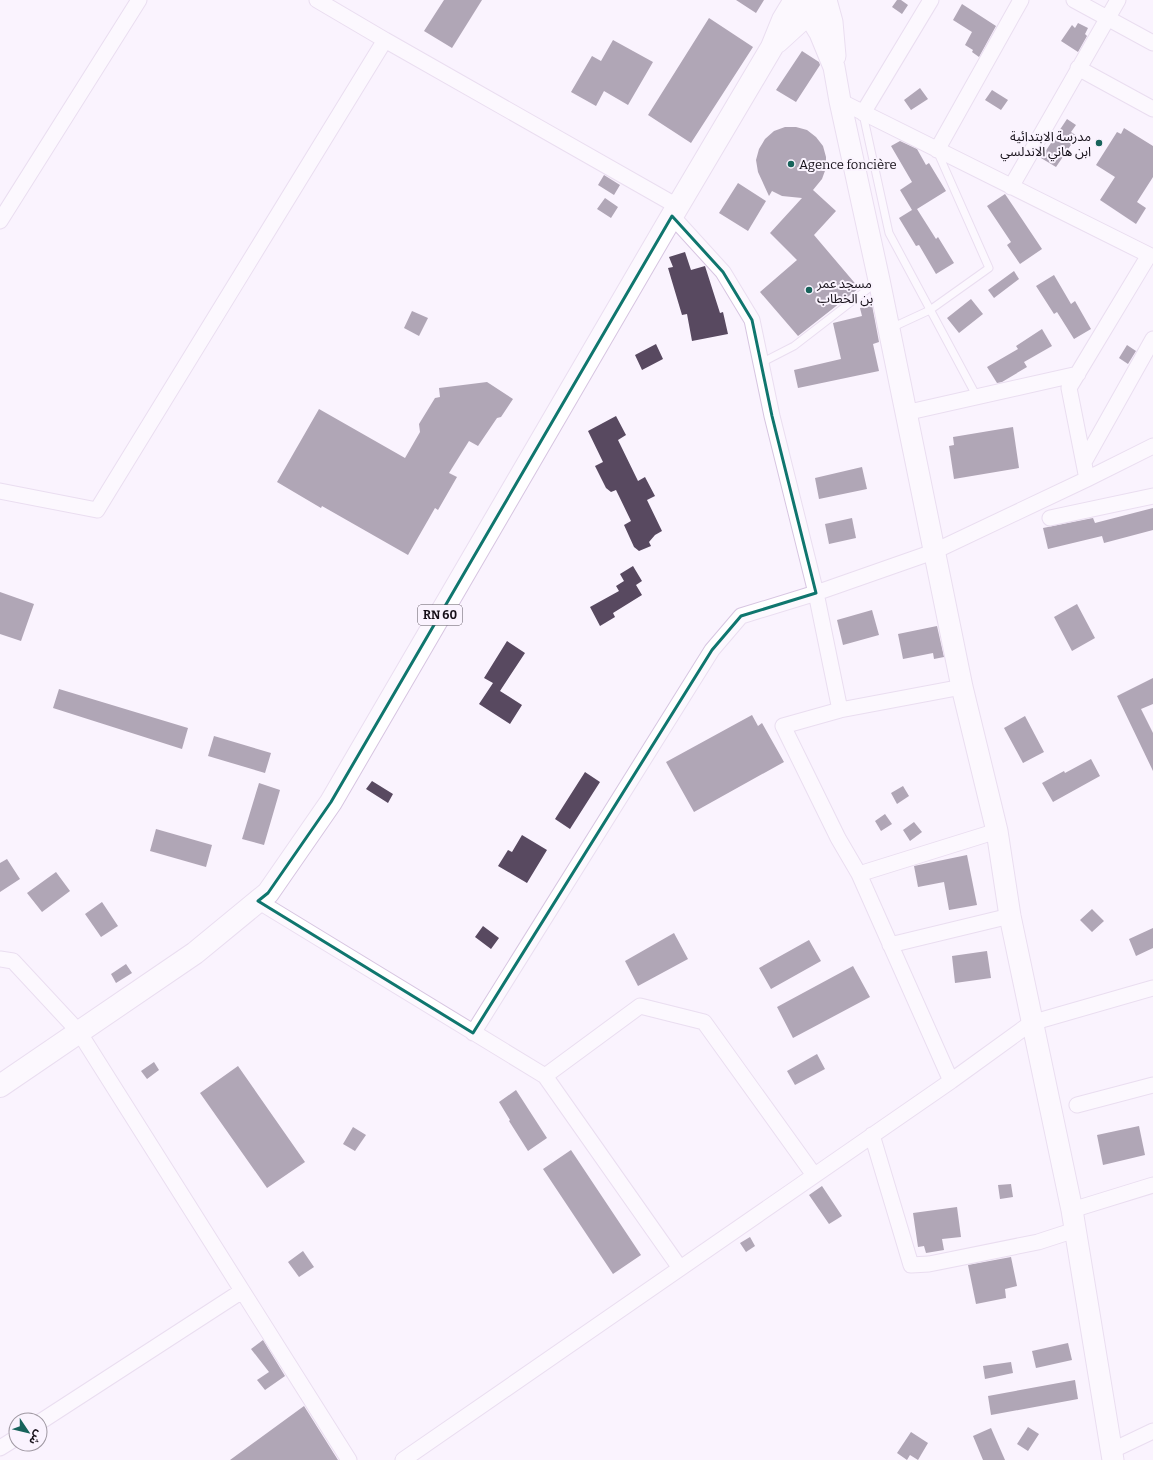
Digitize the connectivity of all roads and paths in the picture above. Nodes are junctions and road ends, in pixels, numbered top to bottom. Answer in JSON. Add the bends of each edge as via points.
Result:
{"nodes":[{"id":1,"x":138,"y":0,"type":"edge"},
{"id":2,"x":317,"y":0,"type":"edge"},
{"id":3,"x":931,"y":0,"type":"edge"},
{"id":4,"x":1021,"y":0,"type":"edge"},
{"id":5,"x":1074,"y":0,"type":"edge"},
{"id":6,"x":1118,"y":0,"type":"edge"},
{"id":7,"x":810,"y":5,"type":"edge"},
{"id":8,"x":1107,"y":19,"type":"junction"},
{"id":9,"x":385,"y":40,"type":"junction"},
{"id":10,"x":1153,"y":43,"type":"edge"},
{"id":11,"x":1078,"y":68,"type":"junction"},
{"id":12,"x":840,"y":101,"type":"junction"},
{"id":13,"x":1151,"y":103,"type":"edge"},
{"id":14,"x":863,"y":113,"type":"junction"},
{"id":15,"x":937,"y":150,"type":"junction"},
{"id":16,"x":1011,"y":187,"type":"junction"},
{"id":17,"x":675,"y":211,"type":"junction"},
{"id":18,"x":0,"y":221,"type":"edge"},
{"id":19,"x":1151,"y":252,"type":"edge"},
{"id":20,"x":879,"y":280,"type":"junction"},
{"id":21,"x":930,"y":310,"type":"junction"},
{"id":22,"x":889,"y":329,"type":"junction"},
{"id":23,"x":1153,"y":339,"type":"edge"},
{"id":24,"x":761,"y":363,"type":"junction"},
{"id":25,"x":1078,"y":374,"type":"junction"},
{"id":26,"x":977,"y":397,"type":"junction"},
{"id":27,"x":905,"y":413,"type":"junction"},
{"id":28,"x":1153,"y":446,"type":"edge"},
{"id":29,"x":1084,"y":462,"type":"junction"},
{"id":30,"x":1087,"y":479,"type":"junction"},
{"id":31,"x":0,"y":491,"type":"edge"},
{"id":32,"x":1153,"y":496,"type":"edge"},
{"id":33,"x":1050,"y":518,"type":"dead end"},
{"id":34,"x":933,"y":552,"type":"junction"},
{"id":35,"x":816,"y":593,"type":"junction"},
{"id":36,"x":962,"y":687,"type":"junction"},
{"id":37,"x":840,"y":710,"type":"junction"},
{"id":38,"x":997,"y":832,"type":"junction"},
{"id":39,"x":859,"y":874,"type":"junction"},
{"id":40,"x":258,"y":901,"type":"junction"},
{"id":41,"x":1010,"y":916,"type":"junction"},
{"id":42,"x":890,"y":945,"type":"junction"},
{"id":43,"x":0,"y":959,"type":"edge"},
{"id":44,"x":1153,"y":988,"type":"edge"},
{"id":45,"x":1031,"y":1023,"type":"junction"},
{"id":46,"x":79,"y":1032,"type":"junction"},
{"id":47,"x":474,"y":1033,"type":"junction"},
{"id":48,"x":544,"y":1076,"type":"junction"},
{"id":49,"x":951,"y":1081,"type":"junction"},
{"id":50,"x":1153,"y":1085,"type":"edge"},
{"id":51,"x":0,"y":1086,"type":"edge"},
{"id":52,"x":1077,"y":1105,"type":"dead end"},
{"id":53,"x":872,"y":1135,"type":"junction"},
{"id":54,"x":814,"y":1175,"type":"junction"},
{"id":55,"x":1153,"y":1185,"type":"edge"},
{"id":56,"x":1072,"y":1210,"type":"junction"},
{"id":57,"x":1075,"y":1230,"type":"junction"},
{"id":58,"x":680,"y":1268,"type":"junction"},
{"id":59,"x":242,"y":1291,"type":"junction"},
{"id":60,"x":48,"y":1417,"type":"edge"},
{"id":61,"x":1153,"y":1431,"type":"edge"},
{"id":62,"x":1112,"y":1456,"type":"edge"},
{"id":63,"x":349,"y":1460,"type":"edge"},
{"id":64,"x":403,"y":1460,"type":"edge"}],
"edges":[{"from":1,"to":18,"type":"street"},
{"from":2,"to":9,"type":"street"},
{"from":3,"to":14,"type":"street"},
{"from":4,"to":15,"type":"street"},
{"from":5,"to":8,"type":"street"},
{"from":6,"to":8,"type":"street"},
{"from":7,"to":12,"type":"main road","via":[[834,34],[834,67]]},
{"from":7,"to":17,"type":"main road","number":"RN 60","via":[[783,20],[772,47]]},
{"from":8,"to":10,"type":"street"},
{"from":8,"to":11,"type":"street"},
{"from":9,"to":17,"type":"street"},
{"from":9,"to":31,"type":"street","via":[[97,510]]},
{"from":11,"to":13,"type":"street"},
{"from":11,"to":16,"type":"street"},
{"from":12,"to":14,"type":"street"},
{"from":12,"to":20,"type":"main road"},
{"from":14,"to":15,"type":"street"},
{"from":14,"to":21,"type":"lane","via":[[889,233]]},
{"from":15,"to":16,"type":"street"},
{"from":15,"to":21,"type":"lane","via":[[989,268]]},
{"from":16,"to":19,"type":"street"},
{"from":17,"to":24,"type":"street","via":[[723,272],[752,320]]},
{"from":17,"to":40,"type":"main road","number":"RN 60","via":[[331,802],[268,893]]},
{"from":19,"to":25,"type":"street"},
{"from":20,"to":22,"type":"main road"},
{"from":20,"to":24,"type":"lane","via":[[794,346]]},
{"from":21,"to":22,"type":"lane"},
{"from":21,"to":26,"type":"lane"},
{"from":22,"to":27,"type":"main road"},
{"from":23,"to":29,"type":"street"},
{"from":24,"to":35,"type":"street"},
{"from":25,"to":26,"type":"street"},
{"from":25,"to":29,"type":"street","via":[[1069,388]]},
{"from":26,"to":27,"type":"street"},
{"from":27,"to":34,"type":"main road"},
{"from":28,"to":30,"type":"street"},
{"from":29,"to":30,"type":"street"},
{"from":30,"to":34,"type":"street"},
{"from":32,"to":33,"type":"street"},
{"from":34,"to":35,"type":"street"},
{"from":34,"to":36,"type":"main road"},
{"from":35,"to":37,"type":"street"},
{"from":35,"to":47,"type":"street","via":[[741,616],[712,650]]},
{"from":36,"to":37,"type":"street"},
{"from":36,"to":38,"type":"main road"},
{"from":37,"to":39,"type":"street","via":[[783,726],[838,838]]},
{"from":38,"to":39,"type":"street"},
{"from":38,"to":41,"type":"main road"},
{"from":39,"to":42,"type":"street"},
{"from":40,"to":46,"type":"main road","number":"RN 60","via":[[195,953]]},
{"from":40,"to":47,"type":"street"},
{"from":41,"to":42,"type":"street"},
{"from":41,"to":45,"type":"main road"},
{"from":42,"to":49,"type":"street"},
{"from":43,"to":46,"type":"street","via":[[13,961]]},
{"from":44,"to":45,"type":"street"},
{"from":45,"to":49,"type":"street"},
{"from":45,"to":56,"type":"main road"},
{"from":46,"to":51,"type":"main road","number":"RN 60"},
{"from":46,"to":59,"type":"street"},
{"from":47,"to":48,"type":"street"},
{"from":48,"to":54,"type":"street","via":[[640,1006],[704,1022]]},
{"from":48,"to":58,"type":"street"},
{"from":49,"to":53,"type":"street"},
{"from":50,"to":52,"type":"street"},
{"from":53,"to":54,"type":"street"},
{"from":53,"to":57,"type":"street","via":[[911,1265],[929,1264],[1038,1242]]},
{"from":54,"to":58,"type":"street"},
{"from":55,"to":56,"type":"street"},
{"from":56,"to":57,"type":"main road"},
{"from":57,"to":62,"type":"main road"},
{"from":58,"to":64,"type":"street"},
{"from":59,"to":60,"type":"street"},
{"from":59,"to":63,"type":"street"},
{"from":61,"to":62,"type":"street"}]}
